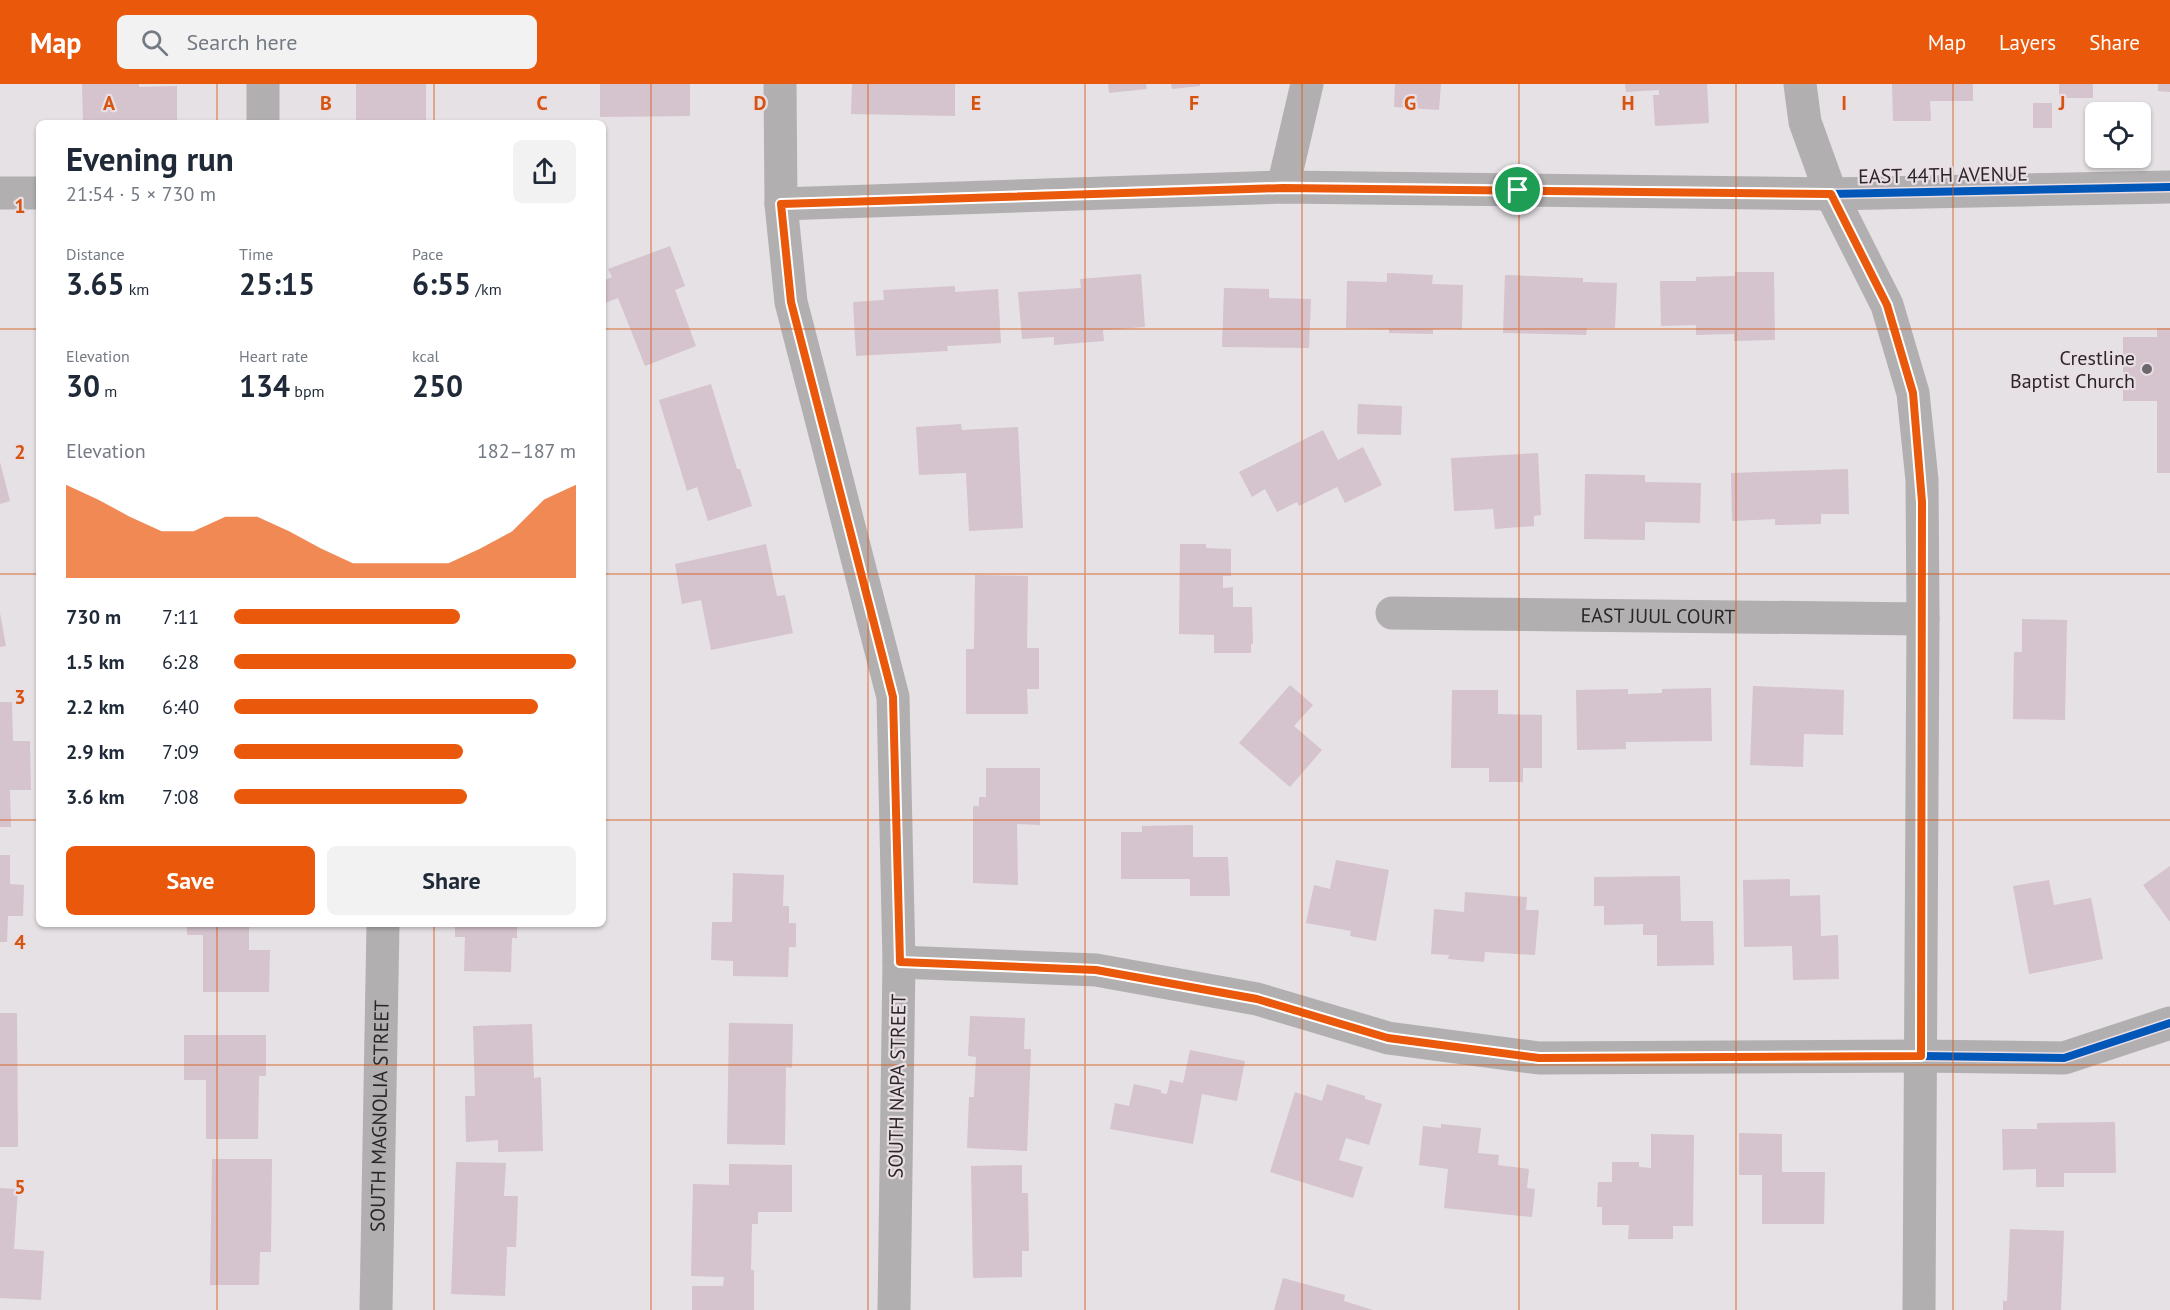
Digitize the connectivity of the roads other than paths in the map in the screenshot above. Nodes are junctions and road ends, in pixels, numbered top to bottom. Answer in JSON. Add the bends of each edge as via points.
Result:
{"nodes":[{"id":1,"x":263,"y":84,"type":"edge"},
{"id":2,"x":780,"y":84,"type":"edge"},
{"id":3,"x":1307,"y":84,"type":"edge"},
{"id":4,"x":1800,"y":84,"type":"edge"},
{"id":5,"x":263,"y":120,"type":"edge"},
{"id":6,"x":2170,"y":187,"type":"edge"},
{"id":7,"x":1283,"y":188,"type":"junction"},
{"id":8,"x":0,"y":193,"type":"edge"},
{"id":9,"x":36,"y":193,"type":"edge"},
{"id":10,"x":1831,"y":194,"type":"junction"},
{"id":11,"x":781,"y":204,"type":"junction"},
{"id":12,"x":1392,"y":613,"type":"dead end"},
{"id":13,"x":1923,"y":619,"type":"junction"},
{"id":14,"x":383,"y":927,"type":"edge"},
{"id":15,"x":900,"y":962,"type":"junction"},
{"id":16,"x":2170,"y":1023,"type":"edge"},
{"id":17,"x":1921,"y":1056,"type":"junction"},
{"id":18,"x":375,"y":1310,"type":"edge"},
{"id":19,"x":894,"y":1310,"type":"edge"},
{"id":20,"x":1919,"y":1310,"type":"edge"}],
"edges":[{"from":1,"to":5,"type":"street"},
{"from":2,"to":11,"type":"street","name":"SOUTH NAPA STREET"},
{"from":3,"to":7,"type":"street"},
{"from":4,"to":10,"type":"street","via":[[1805,122]]},
{"from":6,"to":10,"type":"street","name":"EAST 44TH AVENUE"},
{"from":7,"to":10,"type":"street","name":"EAST 44TH AVENUE"},
{"from":7,"to":11,"type":"street","name":"EAST 44TH AVENUE"},
{"from":8,"to":9,"type":"street"},
{"from":10,"to":13,"type":"street","via":[[1887,305],[1913,393],[1922,480]]},
{"from":11,"to":15,"type":"street","name":"SOUTH NAPA STREET","via":[[791,302],[893,697]]},
{"from":12,"to":13,"type":"street","name":"EAST JUUL COURT"},
{"from":13,"to":17,"type":"street"},
{"from":14,"to":18,"type":"street","name":"SOUTH MAGNOLIA STREET"},
{"from":15,"to":17,"type":"street","via":[[1096,970],[1257,999],[1388,1038],[1539,1058]]},
{"from":15,"to":19,"type":"street","name":"SOUTH NAPA STREET"},
{"from":16,"to":17,"type":"street","via":[[2064,1058]]},
{"from":17,"to":20,"type":"street"}]}
